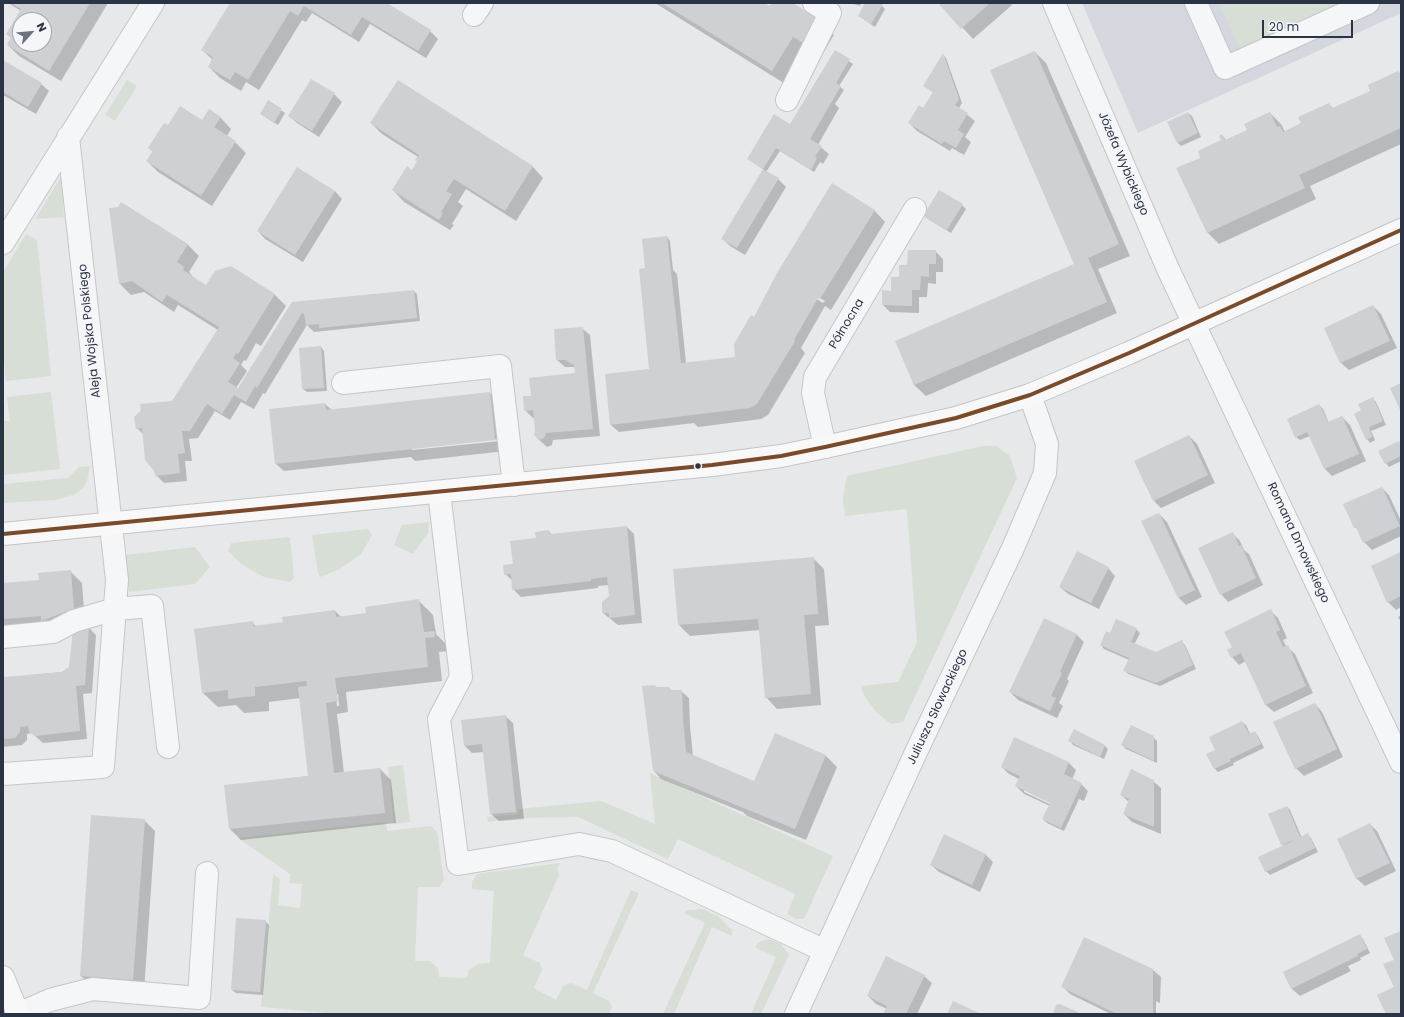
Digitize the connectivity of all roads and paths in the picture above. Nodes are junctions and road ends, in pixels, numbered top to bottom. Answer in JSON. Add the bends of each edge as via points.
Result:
{"nodes":[{"id":1,"x":153,"y":3,"type":"edge"},
{"id":2,"x":814,"y":3,"type":"edge"},
{"id":3,"x":1054,"y":3,"type":"edge"},
{"id":4,"x":1196,"y":3,"type":"edge"},
{"id":5,"x":1368,"y":3,"type":"edge"},
{"id":6,"x":787,"y":100,"type":"dead end"},
{"id":7,"x":68,"y":137,"type":"junction"},
{"id":8,"x":915,"y":209,"type":"dead end"},
{"id":9,"x":1401,"y":230,"type":"edge"},
{"id":10,"x":3,"y":243,"type":"edge"},
{"id":11,"x":1194,"y":324,"type":"junction"},
{"id":12,"x":343,"y":382,"type":"dead end"},
{"id":13,"x":1030,"y":395,"type":"junction"},
{"id":14,"x":825,"y":448,"type":"junction"},
{"id":15,"x":514,"y":484,"type":"junction"},
{"id":16,"x":439,"y":492,"type":"junction"},
{"id":17,"x":111,"y":524,"type":"junction"},
{"id":18,"x":3,"y":534,"type":"edge"},
{"id":19,"x":115,"y":609,"type":"junction"},
{"id":20,"x":3,"y":637,"type":"edge"},
{"id":21,"x":168,"y":747,"type":"dead end"},
{"id":22,"x":1401,"y":762,"type":"edge"},
{"id":23,"x":3,"y":774,"type":"edge"},
{"id":24,"x":207,"y":873,"type":"dead end"},
{"id":25,"x":825,"y":951,"type":"junction"},
{"id":26,"x":3,"y":977,"type":"edge"},
{"id":27,"x":18,"y":1014,"type":"edge"},
{"id":28,"x":796,"y":1014,"type":"edge"}],
"edges":[{"from":1,"to":7,"type":"street"},
{"from":2,"to":6,"type":"street","via":[[830,13]]},
{"from":3,"to":11,"type":"street","name":"Józefa Wybickiego"},
{"from":4,"to":5,"type":"street","via":[[1224,68]]},
{"from":7,"to":10,"type":"street"},
{"from":7,"to":17,"type":"street","name":"Aleja Wojska Polskiego"},
{"from":8,"to":14,"type":"street","name":"Północna","via":[[814,382],[813,393]]},
{"from":9,"to":11,"type":"main road"},
{"from":11,"to":13,"type":"main road"},
{"from":11,"to":22,"type":"street","name":"Romana Dmowskiego"},
{"from":12,"to":15,"type":"street","via":[[500,366]]},
{"from":13,"to":14,"type":"main road","via":[[956,418]]},
{"from":13,"to":25,"type":"street","name":"Juliusza Słowackiego","via":[[1046,444],[1045,473],[1013,548]]},
{"from":14,"to":15,"type":"main road","via":[[712,465]]},
{"from":15,"to":16,"type":"main road"},
{"from":16,"to":17,"type":"main road"},
{"from":16,"to":25,"type":"street","via":[[461,676],[439,719],[458,864],[579,844],[612,851]]},
{"from":17,"to":18,"type":"main road"},
{"from":17,"to":19,"type":"street","name":"Aleja Wojska Polskiego","via":[[117,580]]},
{"from":19,"to":20,"type":"street","via":[[74,621],[53,632]]},
{"from":19,"to":21,"type":"street","via":[[152,606]]},
{"from":19,"to":23,"type":"street","name":"Aleja Wojska Polskiego","via":[[102,766]]},
{"from":24,"to":27,"type":"street","via":[[199,998],[93,989],[50,1000]]},
{"from":25,"to":28,"type":"street","name":"Juliusza Słowackiego"},
{"from":26,"to":27,"type":"main road"}]}
